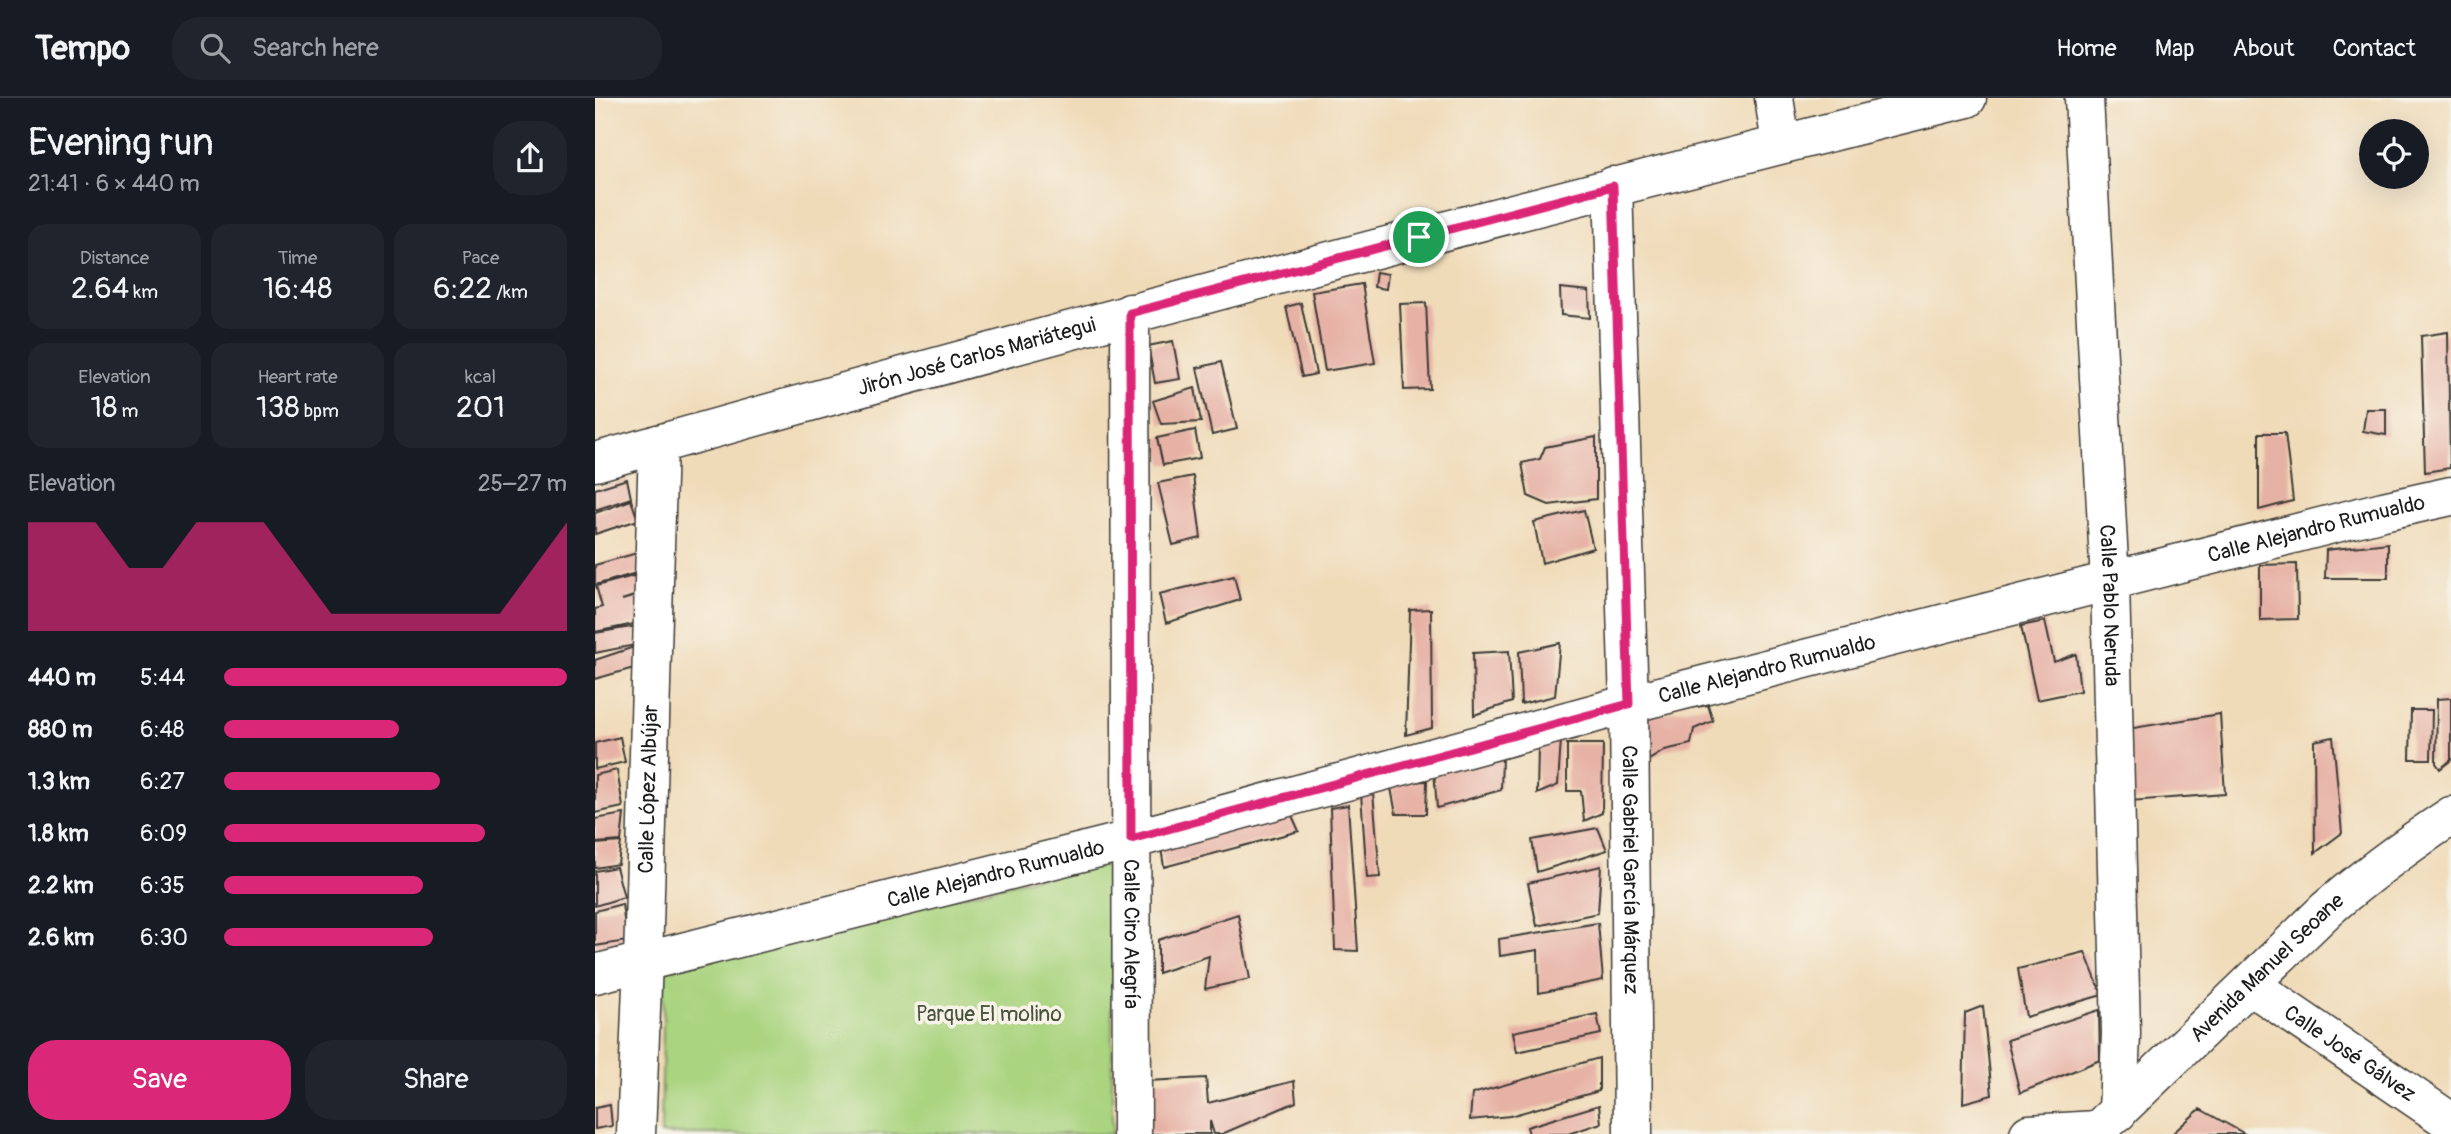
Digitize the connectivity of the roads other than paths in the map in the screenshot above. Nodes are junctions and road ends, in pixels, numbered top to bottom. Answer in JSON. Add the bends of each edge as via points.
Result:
{"nodes":[{"id":1,"x":1774,"y":98,"type":"edge"},
{"id":2,"x":1967,"y":98,"type":"edge"},
{"id":3,"x":2084,"y":98,"type":"edge"},
{"id":4,"x":1780,"y":145,"type":"junction"},
{"id":5,"x":1613,"y":186,"type":"junction"},
{"id":6,"x":1130,"y":313,"type":"junction"},
{"id":7,"x":658,"y":444,"type":"junction"},
{"id":8,"x":595,"y":462,"type":"edge"},
{"id":9,"x":2451,"y":496,"type":"edge"},
{"id":10,"x":2110,"y":582,"type":"junction"},
{"id":11,"x":1629,"y":704,"type":"junction"},
{"id":12,"x":2451,"y":816,"type":"edge"},
{"id":13,"x":1131,"y":839,"type":"junction"},
{"id":14,"x":643,"y":961,"type":"junction"},
{"id":15,"x":595,"y":974,"type":"edge"},
{"id":16,"x":2250,"y":985,"type":"junction"},
{"id":17,"x":2451,"y":1122,"type":"edge"},
{"id":18,"x":2103,"y":1125,"type":"edge"},
{"id":19,"x":636,"y":1134,"type":"edge"},
{"id":20,"x":1132,"y":1134,"type":"edge"},
{"id":21,"x":1633,"y":1134,"type":"edge"},
{"id":22,"x":2029,"y":1134,"type":"edge"}],
"edges":[{"from":1,"to":4,"type":"street"},
{"from":2,"to":4,"type":"street","name":"Jirón José Carlos Mariátegui"},
{"from":3,"to":10,"type":"street","name":"Calle Pablo Neruda"},
{"from":4,"to":5,"type":"street","name":"Jirón José Carlos Mariátegui"},
{"from":5,"to":6,"type":"street","name":"Jirón José Carlos Mariátegui"},
{"from":5,"to":11,"type":"street","name":"Calle Gabriel García Márquez"},
{"from":6,"to":7,"type":"street","name":"Jirón José Carlos Mariátegui"},
{"from":6,"to":13,"type":"street","name":"Calle Ciro Alegría"},
{"from":7,"to":8,"type":"street","name":"Jirón José Carlos Mariátegui"},
{"from":7,"to":14,"type":"street","name":"Calle López Albújar"},
{"from":9,"to":10,"type":"street","name":"Calle Alejandro Rumualdo"},
{"from":10,"to":11,"type":"street","name":"Calle Alejandro Rumualdo"},
{"from":10,"to":18,"type":"street","name":"Calle Pablo Neruda","via":[[2121,1033]]},
{"from":11,"to":13,"type":"street","name":"Calle Alejandro Rumualdo"},
{"from":11,"to":21,"type":"street","name":"Calle Gabriel García Márquez"},
{"from":12,"to":16,"type":"street","name":"Avenida Manuel Seoane","via":[[2363,878]]},
{"from":13,"to":14,"type":"street","name":"Calle Alejandro Rumualdo"},
{"from":13,"to":20,"type":"street","name":"Calle Ciro Alegría"},
{"from":14,"to":15,"type":"street","name":"Calle Alejandro Rumualdo"},
{"from":14,"to":19,"type":"street","name":"Calle López Albújar"},
{"from":16,"to":17,"type":"street","name":"Calle José Gálvez"},
{"from":16,"to":18,"type":"street","name":"Avenida Manuel Seoane"},
{"from":18,"to":22,"type":"street"}]}
